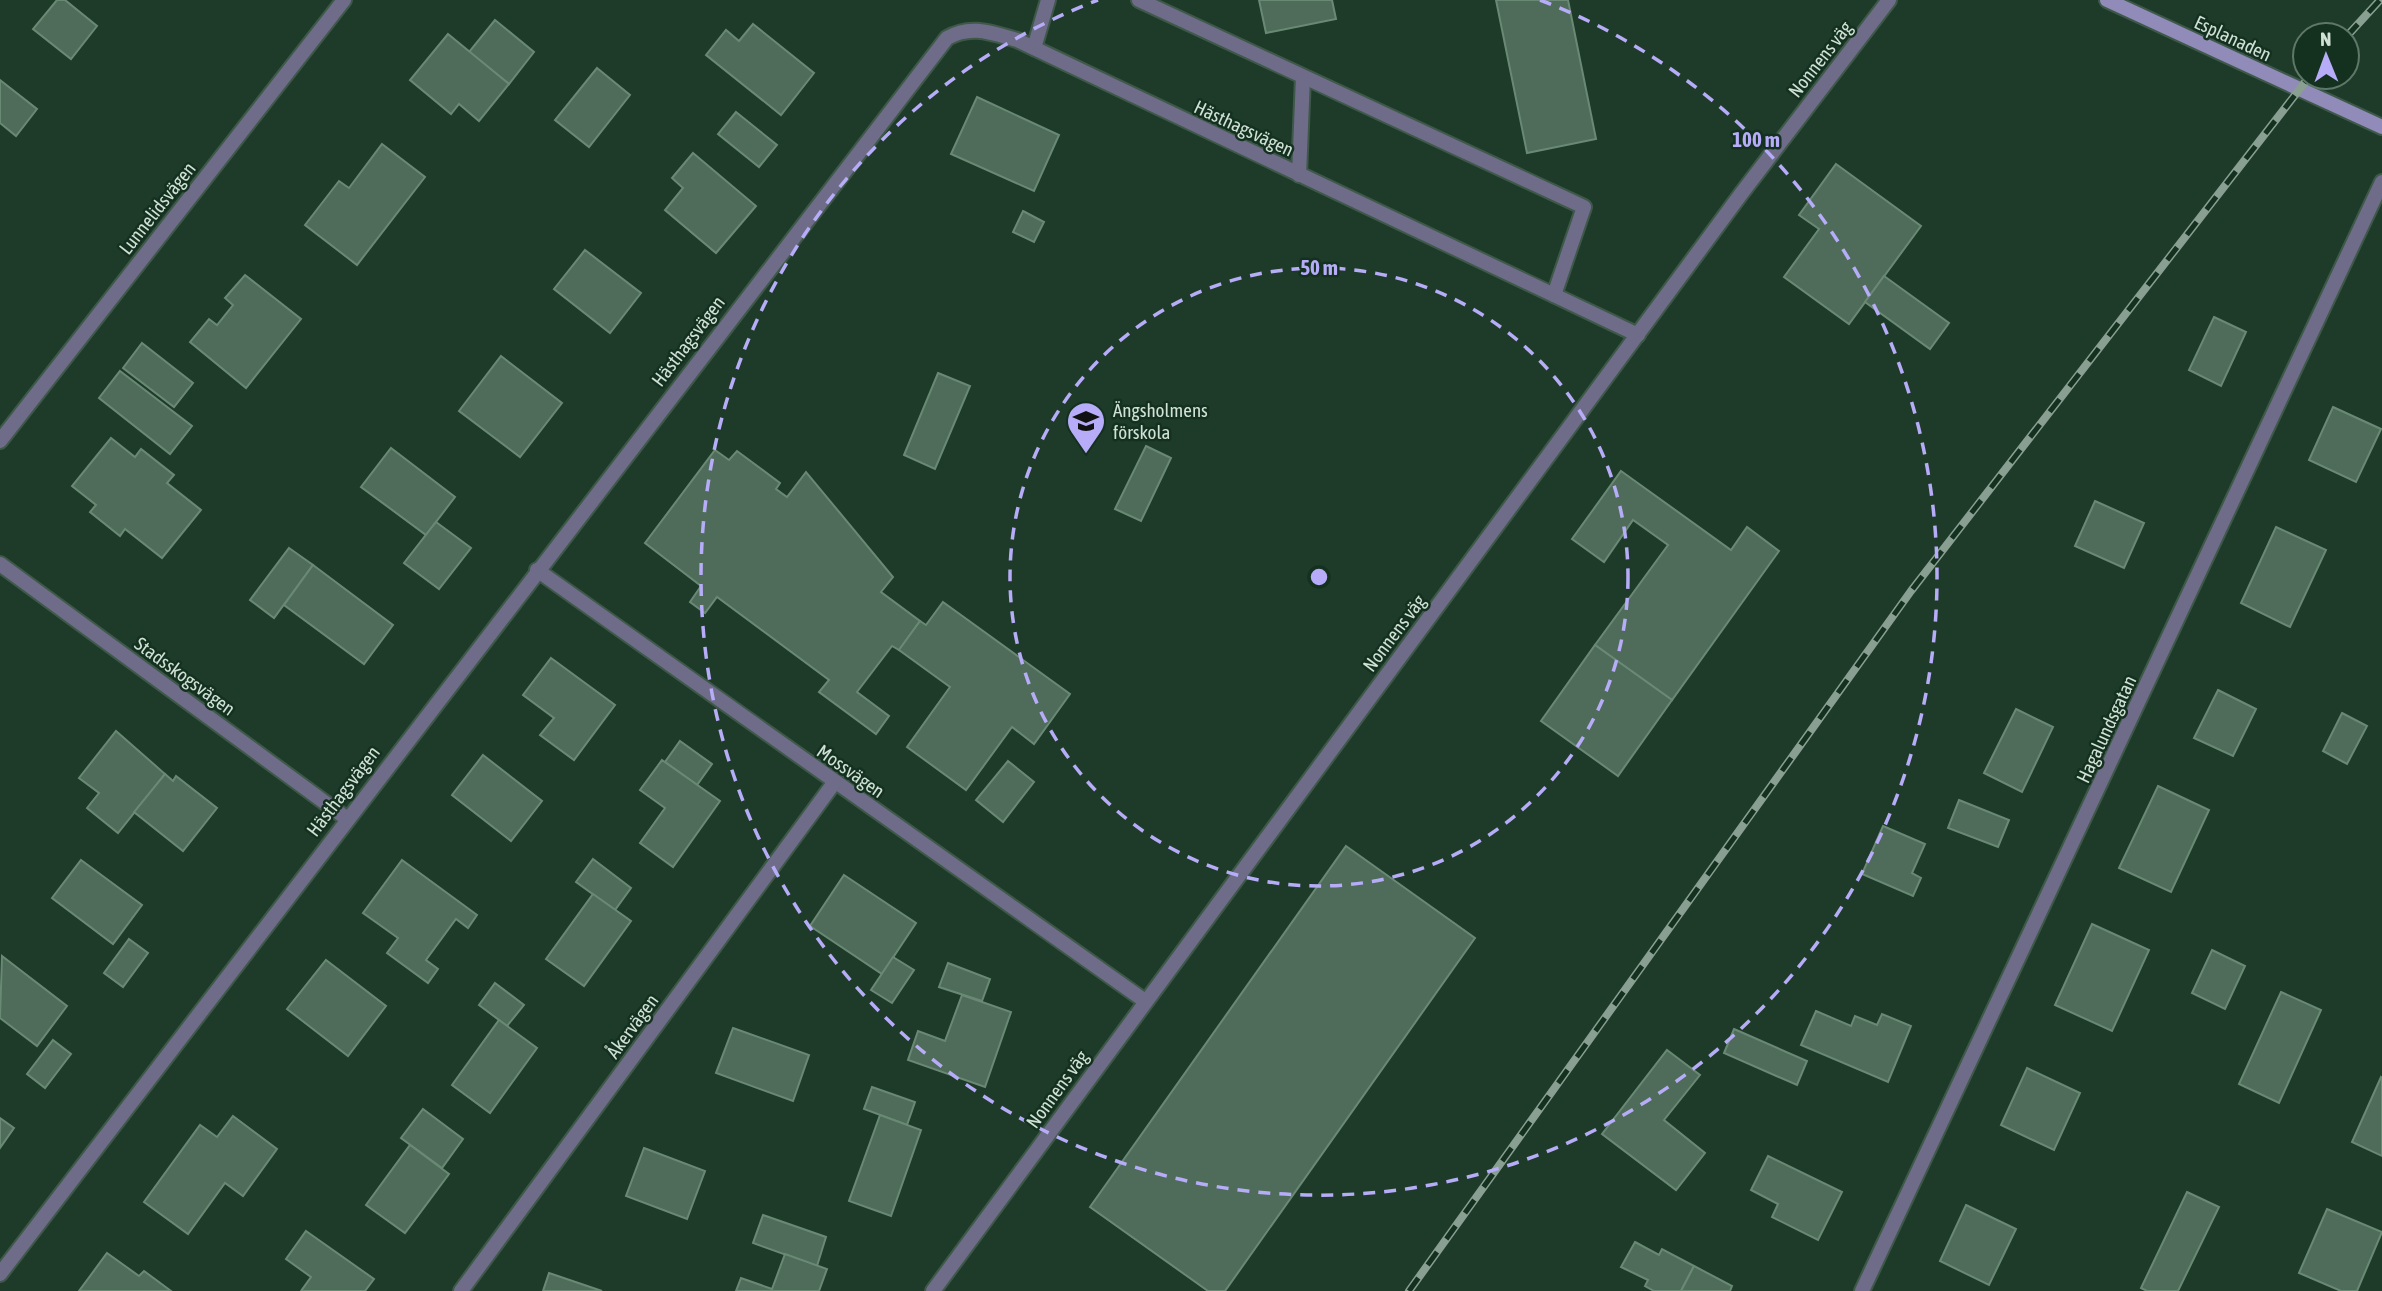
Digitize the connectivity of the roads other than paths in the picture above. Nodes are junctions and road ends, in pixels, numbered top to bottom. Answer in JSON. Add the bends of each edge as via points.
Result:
{"nodes":[{"id":1,"x":344,"y":0,"type":"edge"},
{"id":2,"x":1048,"y":0,"type":"edge"},
{"id":3,"x":1139,"y":0,"type":"edge"},
{"id":4,"x":1889,"y":0,"type":"edge"},
{"id":5,"x":2107,"y":0,"type":"edge"},
{"id":6,"x":1034,"y":48,"type":"junction"},
{"id":7,"x":1303,"y":77,"type":"junction"},
{"id":8,"x":2382,"y":127,"type":"edge"},
{"id":9,"x":1299,"y":175,"type":"junction"},
{"id":10,"x":2382,"y":182,"type":"edge"},
{"id":11,"x":1554,"y":295,"type":"junction"},
{"id":12,"x":1638,"y":335,"type":"junction"},
{"id":13,"x":0,"y":441,"type":"edge"},
{"id":14,"x":0,"y":564,"type":"edge"},
{"id":15,"x":537,"y":570,"type":"junction"},
{"id":16,"x":834,"y":783,"type":"junction"},
{"id":17,"x":346,"y":818,"type":"junction"},
{"id":18,"x":1145,"y":1001,"type":"junction"},
{"id":19,"x":0,"y":1274,"type":"edge"},
{"id":20,"x":461,"y":1291,"type":"edge"},
{"id":21,"x":933,"y":1291,"type":"edge"},
{"id":22,"x":1862,"y":1291,"type":"edge"}],
"edges":[{"from":1,"to":13,"type":"street","name":"Lunnelidsvägen"},
{"from":2,"to":6,"type":"street"},
{"from":3,"to":7,"type":"street"},
{"from":4,"to":12,"type":"street","name":"Nonnens väg"},
{"from":5,"to":8,"type":"street","name":"Esplanaden"},
{"from":6,"to":9,"type":"street","name":"Hästhagsvägen"},
{"from":6,"to":15,"type":"street","name":"Hästhagsvägen","via":[[980,29],[947,38]]},
{"from":7,"to":9,"type":"street"},
{"from":7,"to":11,"type":"street","via":[[1584,207]]},
{"from":9,"to":11,"type":"street","name":"Hästhagsvägen"},
{"from":10,"to":22,"type":"street","name":"Hagalundsgatan"},
{"from":11,"to":12,"type":"street","name":"Hästhagsvägen"},
{"from":12,"to":18,"type":"street","name":"Nonnens väg"},
{"from":14,"to":17,"type":"street","name":"Stadsskogsvägen"},
{"from":15,"to":16,"type":"street","name":"Mossvägen"},
{"from":15,"to":17,"type":"street","name":"Hästhagsvägen"},
{"from":16,"to":18,"type":"street","name":"Mossvägen"},
{"from":16,"to":20,"type":"street","name":"Åkervägen"},
{"from":17,"to":19,"type":"street","name":"Hästhagsvägen"},
{"from":18,"to":21,"type":"street","name":"Nonnens väg"}]}
